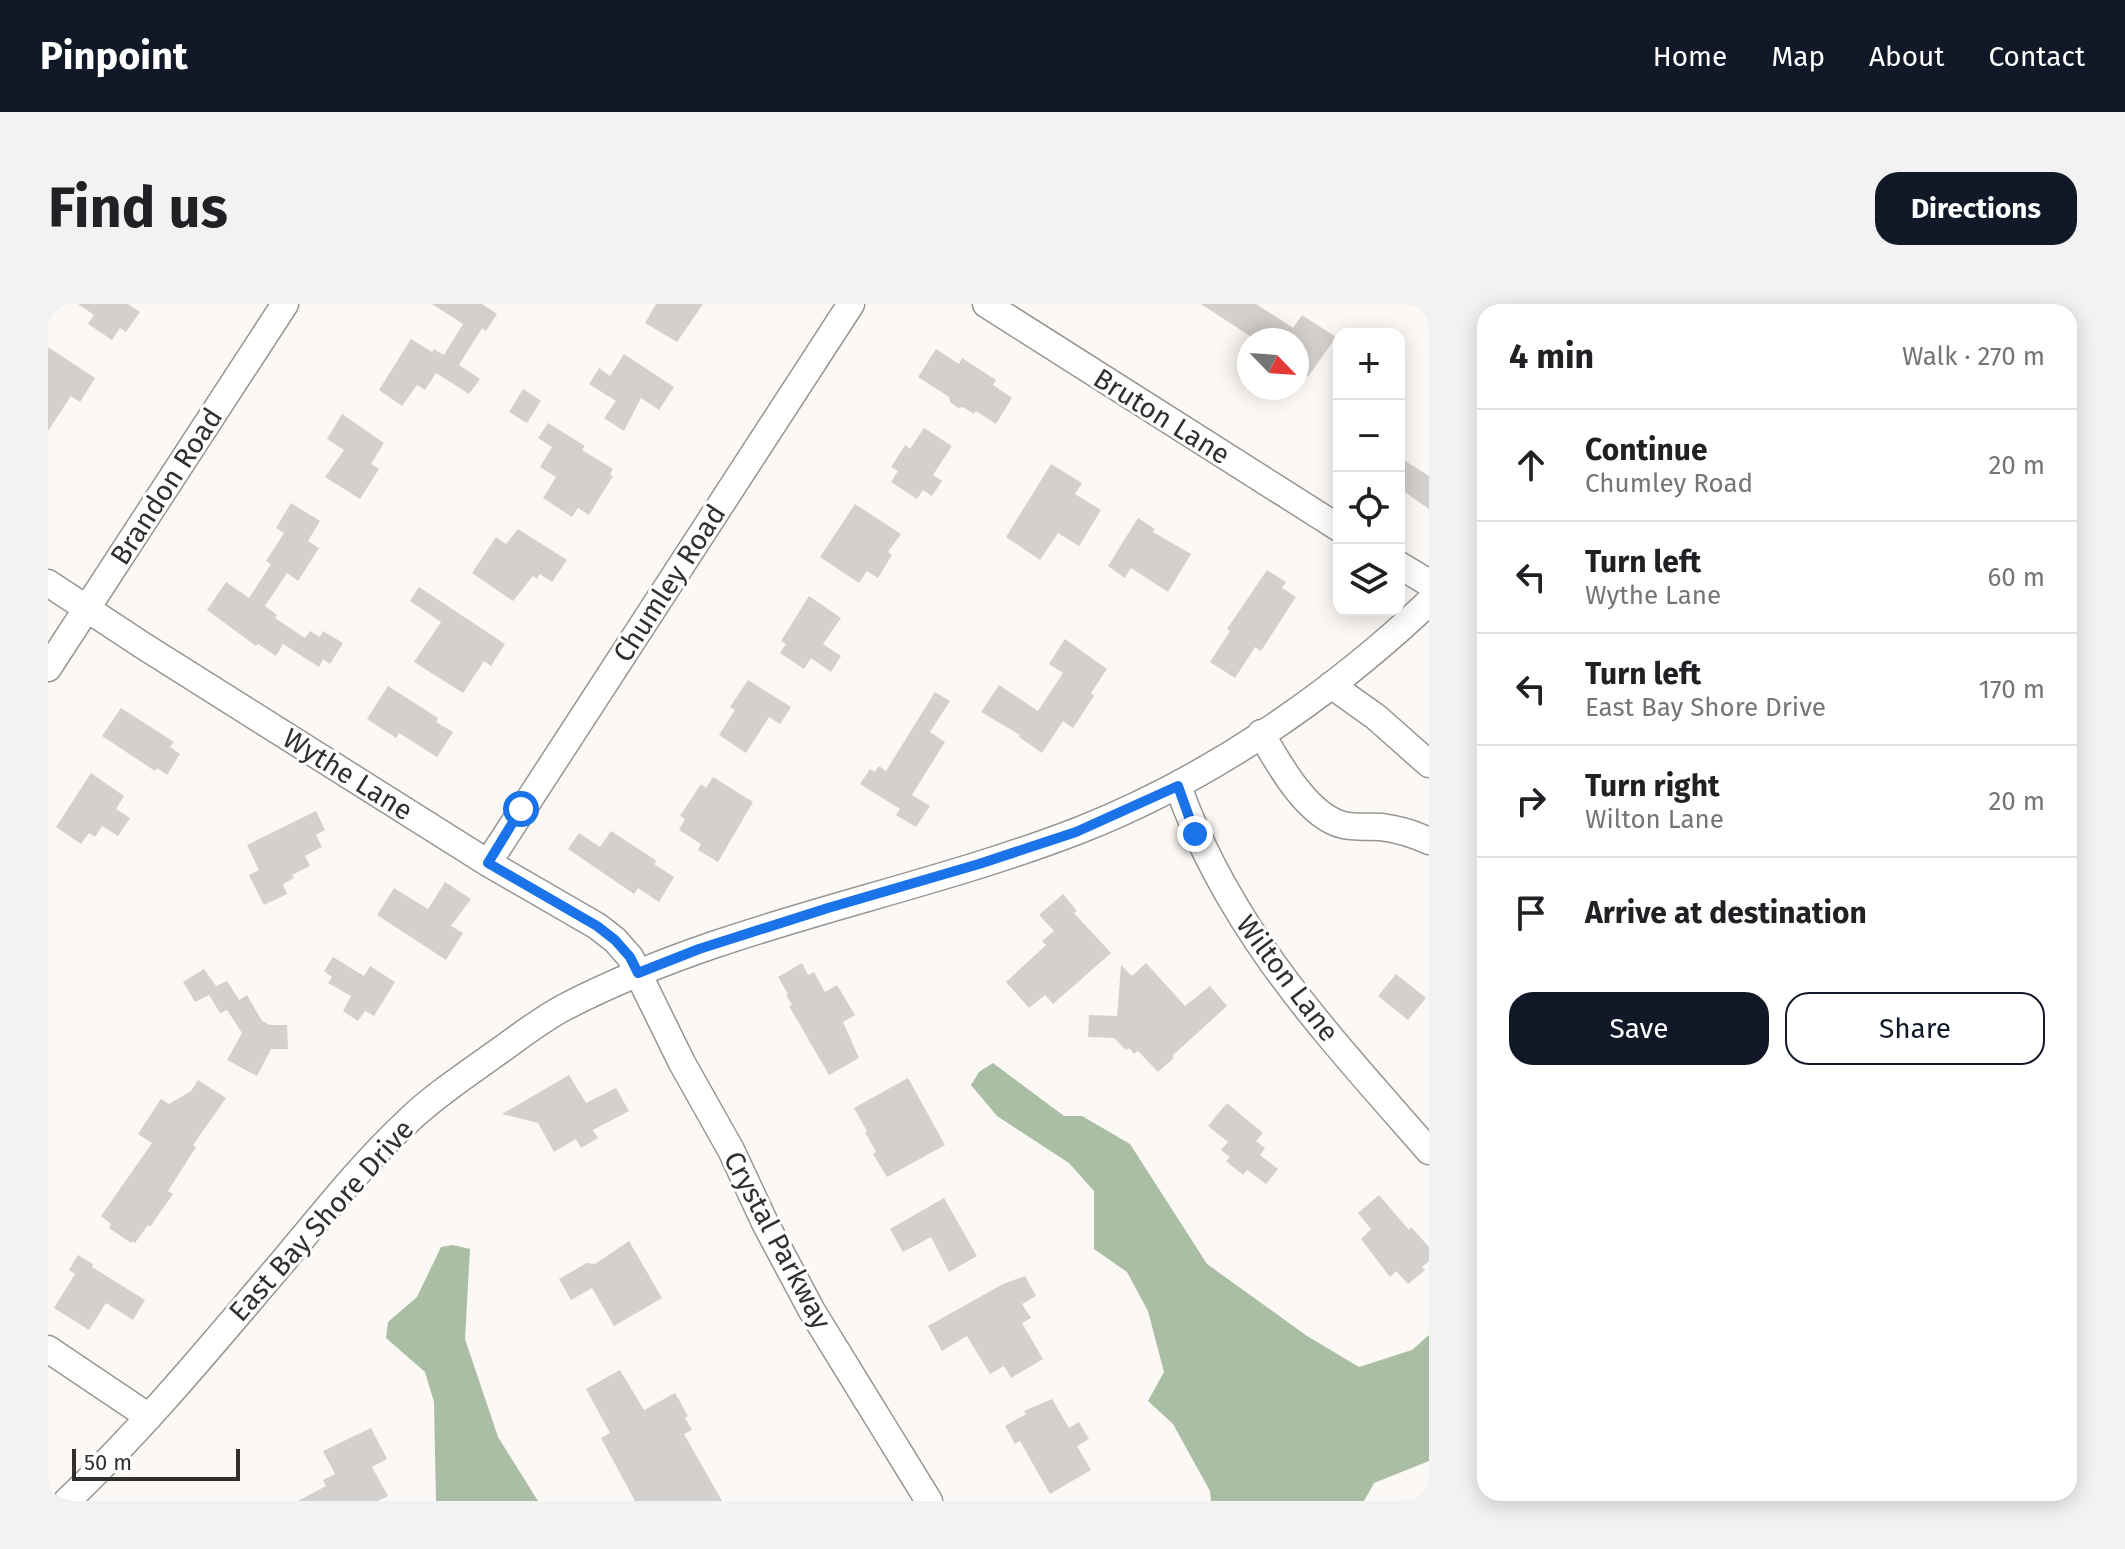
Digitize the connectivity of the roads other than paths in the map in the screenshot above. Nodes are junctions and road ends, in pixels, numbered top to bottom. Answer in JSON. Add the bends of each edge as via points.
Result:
{"nodes":[{"id":1,"x":285,"y":304,"type":"edge"},
{"id":2,"x":851,"y":304,"type":"edge"},
{"id":3,"x":986,"y":304,"type":"edge"},
{"id":4,"x":1333,"y":524,"type":"edge"},
{"id":5,"x":1405,"y":569,"type":"edge"},
{"id":6,"x":48,"y":583,"type":"edge"},
{"id":7,"x":1429,"y":583,"type":"edge"},
{"id":8,"x":1429,"y":602,"type":"edge"},
{"id":9,"x":86,"y":609,"type":"junction"},
{"id":10,"x":48,"y":668,"type":"edge"},
{"id":11,"x":1331,"y":685,"type":"junction"},
{"id":12,"x":1261,"y":733,"type":"junction"},
{"id":13,"x":1429,"y":764,"type":"edge"},
{"id":14,"x":1178,"y":786,"type":"junction"},
{"id":15,"x":1429,"y":841,"type":"edge"},
{"id":16,"x":488,"y":863,"type":"junction"},
{"id":17,"x":638,"y":973,"type":"junction"},
{"id":18,"x":1429,"y":1151,"type":"edge"},
{"id":19,"x":48,"y":1349,"type":"edge"},
{"id":20,"x":149,"y":1417,"type":"junction"},
{"id":21,"x":67,"y":1501,"type":"edge"},
{"id":22,"x":929,"y":1501,"type":"edge"}],
"edges":[{"from":1,"to":9,"type":"street","name":"Brandon Road"},
{"from":2,"to":16,"type":"street","name":"Chumley Road"},
{"from":3,"to":4,"type":"street","name":"Bruton Lane"},
{"from":5,"to":7,"type":"street"},
{"from":6,"to":9,"type":"street","name":"Wythe Lane"},
{"from":8,"to":11,"type":"street","name":"East Bay Shore Drive"},
{"from":9,"to":10,"type":"street","name":"Brandon Road"},
{"from":9,"to":16,"type":"street","name":"Wythe Lane"},
{"from":11,"to":12,"type":"street","name":"East Bay Shore Drive"},
{"from":11,"to":13,"type":"street"},
{"from":12,"to":14,"type":"street","name":"East Bay Shore Drive"},
{"from":12,"to":15,"type":"street","via":[[1283,770],[1325,817]]},
{"from":14,"to":17,"type":"street","name":"East Bay Shore Drive","via":[[1076,832],[785,921]]},
{"from":14,"to":18,"type":"street","name":"Wilton Lane","via":[[1222,888],[1263,953]]},
{"from":16,"to":17,"type":"street","name":"Wythe Lane","via":[[597,926],[630,957]]},
{"from":17,"to":20,"type":"street","name":"East Bay Shore Drive","via":[[561,1009],[410,1119],[354,1176]]},
{"from":17,"to":22,"type":"street","name":"Crystal Parkway","via":[[812,1311]]},
{"from":19,"to":20,"type":"street"},
{"from":20,"to":21,"type":"street","name":"East Bay Shore Drive"}]}
